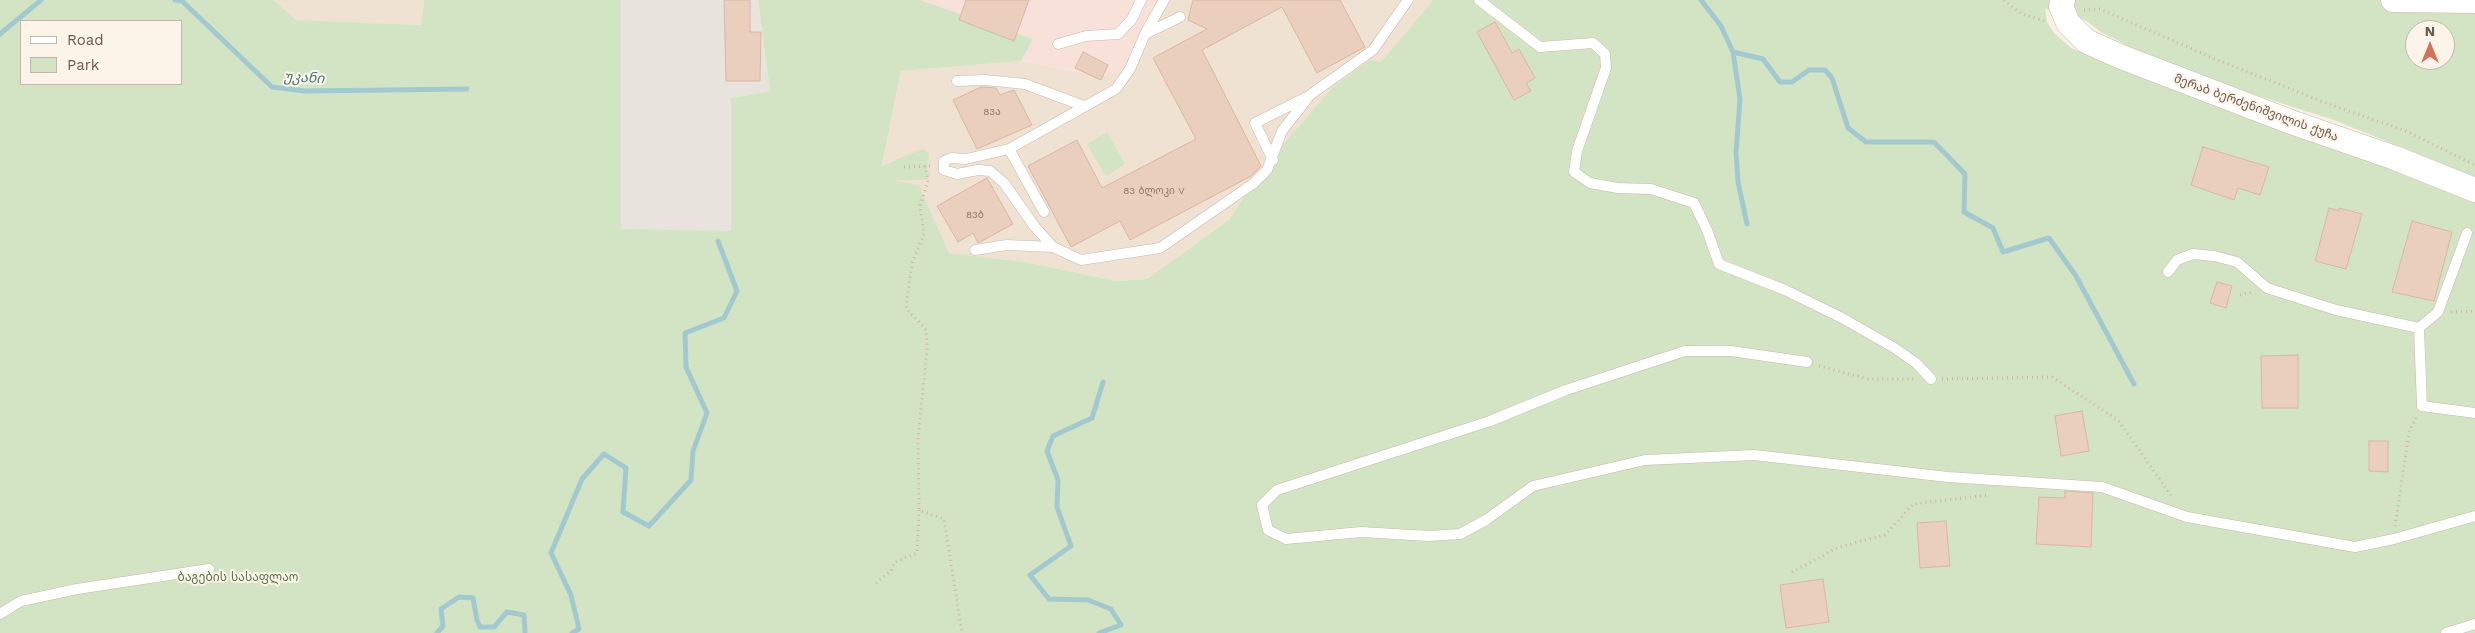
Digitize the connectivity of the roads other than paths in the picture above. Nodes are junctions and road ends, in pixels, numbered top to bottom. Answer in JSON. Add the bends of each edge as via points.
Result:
{"nodes":[{"id":1,"x":1141,"y":0,"type":"edge"},
{"id":2,"x":1164,"y":0,"type":"edge"},
{"id":3,"x":1408,"y":0,"type":"edge"},
{"id":4,"x":1479,"y":0,"type":"edge"},
{"id":5,"x":2393,"y":0,"type":"edge"},
{"id":6,"x":2475,"y":1,"type":"edge"},
{"id":7,"x":2071,"y":5,"type":"edge"},
{"id":8,"x":1180,"y":16,"type":"dead end"},
{"id":9,"x":1145,"y":34,"type":"junction"},
{"id":10,"x":1058,"y":44,"type":"dead end"},
{"id":11,"x":956,"y":81,"type":"dead end"},
{"id":12,"x":1310,"y":95,"type":"junction"},
{"id":13,"x":1084,"y":106,"type":"junction"},
{"id":14,"x":1009,"y":149,"type":"junction"},
{"id":15,"x":1272,"y":160,"type":"junction"},
{"id":16,"x":2475,"y":190,"type":"edge"},
{"id":17,"x":1044,"y":212,"type":"dead end"},
{"id":18,"x":2466,"y":233,"type":"dead end"},
{"id":19,"x":1053,"y":247,"type":"junction"},
{"id":20,"x":975,"y":250,"type":"dead end"},
{"id":21,"x":2168,"y":272,"type":"dead end"},
{"id":22,"x":2419,"y":328,"type":"junction"},
{"id":23,"x":1807,"y":362,"type":"road end"},
{"id":24,"x":1931,"y":379,"type":"road end"},
{"id":25,"x":2475,"y":413,"type":"edge"},
{"id":26,"x":2475,"y":516,"type":"edge"},
{"id":27,"x":209,"y":569,"type":"dead end"},
{"id":28,"x":0,"y":614,"type":"edge"},
{"id":29,"x":2475,"y":624,"type":"edge"},
{"id":30,"x":2446,"y":633,"type":"edge"}],
"edges":[{"from":1,"to":10,"type":"lane","via":[[1132,19],[1118,34],[1086,36]]},
{"from":2,"to":9,"type":"lane"},
{"from":3,"to":12,"type":"lane","via":[[1373,50]]},
{"from":4,"to":24,"type":"lane","via":[[1540,47],[1593,43],[1605,54],[1606,68],[1577,151],[1574,172],[1590,184],[1651,189],[1694,203],[1708,230],[1719,264],[1785,290],[1842,318],[1893,347],[1916,363]]},
{"from":5,"to":6,"type":"street"},
{"from":7,"to":16,"type":"street","name":"მერაბ ბერძენიშვილის ქუჩა","via":[[2061,6],[2064,15],[2086,41]]},
{"from":8,"to":9,"type":"lane"},
{"from":9,"to":13,"type":"lane","via":[[1130,69],[1116,89]]},
{"from":11,"to":13,"type":"lane","via":[[1025,84]]},
{"from":12,"to":15,"type":"lane","via":[[1282,131]]},
{"from":12,"to":15,"type":"lane","via":[[1255,123]]},
{"from":13,"to":14,"type":"lane"},
{"from":14,"to":17,"type":"lane"},
{"from":14,"to":19,"type":"lane","via":[[966,159],[952,158],[944,162],[944,170],[951,173],[990,171],[998,176]]},
{"from":15,"to":19,"type":"lane","via":[[1254,183],[1160,248],[1080,260]]},
{"from":18,"to":22,"type":"lane","via":[[2438,312]]},
{"from":19,"to":20,"type":"lane","via":[[1007,245]]},
{"from":21,"to":22,"type":"lane","via":[[2177,260],[2192,254],[2214,256],[2237,262],[2267,288],[2336,310]]},
{"from":22,"to":25,"type":"lane","via":[[2422,406]]},
{"from":23,"to":26,"type":"lane","via":[[1730,351],[1686,351],[1566,390],[1490,422],[1277,490],[1262,505],[1268,530],[1286,539],[1361,532],[1429,536],[1460,534],[1486,520],[1533,486],[1645,460],[1754,455],[1948,477],[2102,487],[2187,516],[2355,547]]},
{"from":27,"to":28,"type":"lane","via":[[21,601]]},
{"from":29,"to":30,"type":"lane"}]}
